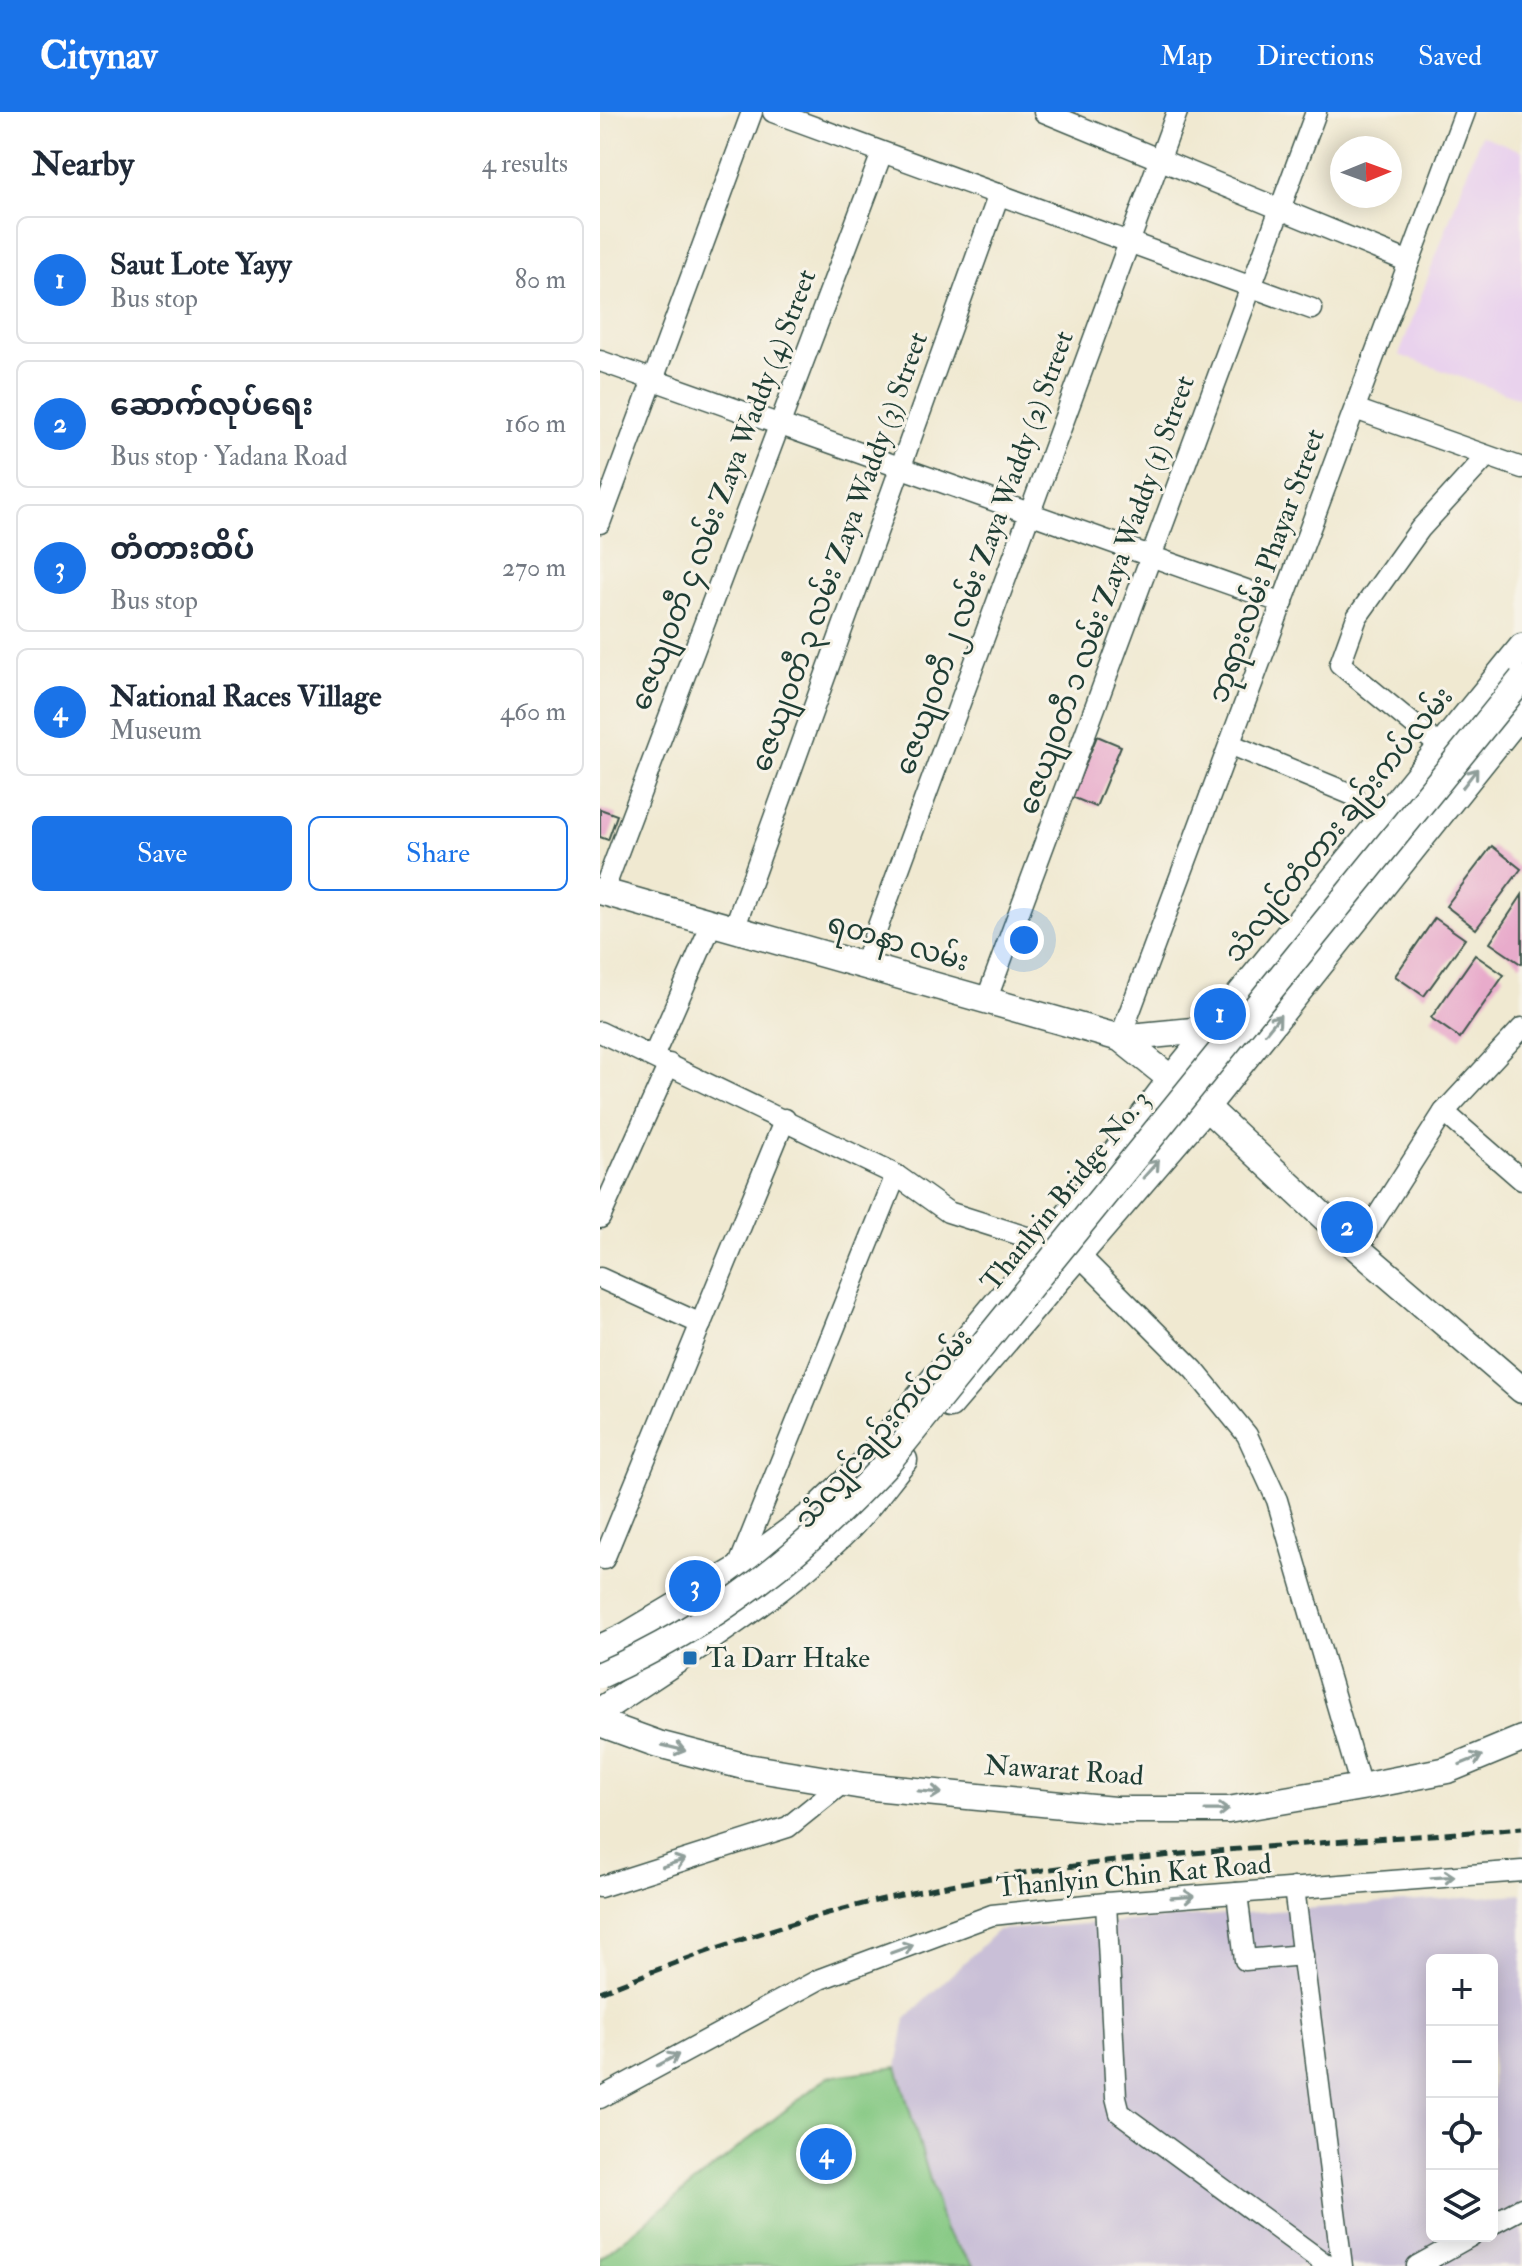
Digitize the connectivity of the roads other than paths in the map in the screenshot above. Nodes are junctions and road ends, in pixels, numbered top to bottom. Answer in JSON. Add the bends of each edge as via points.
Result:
{"nodes":[{"id":1,"x":752,"y":112,"type":"edge"},
{"id":2,"x":773,"y":112,"type":"edge"},
{"id":3,"x":1044,"y":112,"type":"edge"},
{"id":4,"x":1177,"y":112,"type":"edge"},
{"id":5,"x":1316,"y":112,"type":"edge"},
{"id":6,"x":1465,"y":112,"type":"edge"},
{"id":7,"x":882,"y":153,"type":"junction"},
{"id":8,"x":1159,"y":159,"type":"junction"},
{"id":9,"x":999,"y":194,"type":"junction"},
{"id":10,"x":1280,"y":209,"type":"junction"},
{"id":11,"x":1129,"y":240,"type":"junction"},
{"id":12,"x":1409,"y":262,"type":"junction"},
{"id":13,"x":1251,"y":286,"type":"junction"},
{"id":14,"x":1312,"y":309,"type":"dead end"},
{"id":15,"x":600,"y":361,"type":"edge"},
{"id":16,"x":654,"y":380,"type":"junction"},
{"id":17,"x":1355,"y":409,"type":"junction"},
{"id":18,"x":779,"y":422,"type":"junction"},
{"id":19,"x":1485,"y":458,"type":"junction"},
{"id":20,"x":901,"y":467,"type":"junction"},
{"id":21,"x":1522,"y":468,"type":"edge"},
{"id":22,"x":1029,"y":512,"type":"junction"},
{"id":23,"x":600,"y":523,"type":"edge"},
{"id":24,"x":1151,"y":555,"type":"junction"},
{"id":25,"x":1283,"y":603,"type":"junction"},
{"id":26,"x":1522,"y":647,"type":"edge"},
{"id":27,"x":1522,"y":679,"type":"edge"},
{"id":28,"x":1522,"y":712,"type":"edge"},
{"id":29,"x":1232,"y":745,"type":"junction"},
{"id":30,"x":1442,"y":748,"type":"junction"},
{"id":31,"x":1353,"y":795,"type":"dead end"},
{"id":32,"x":1403,"y":795,"type":"junction"},
{"id":33,"x":1436,"y":821,"type":"junction"},
{"id":34,"x":601,"y":892,"type":"edge"},
{"id":35,"x":723,"y":926,"type":"junction"},
{"id":36,"x":863,"y":967,"type":"junction"},
{"id":37,"x":986,"y":1001,"type":"junction"},
{"id":38,"x":1225,"y":1017,"type":"junction"},
{"id":39,"x":1522,"y":1028,"type":"edge"},
{"id":40,"x":600,"y":1032,"type":"edge"},
{"id":41,"x":1120,"y":1038,"type":"junction"},
{"id":42,"x":661,"y":1060,"type":"junction"},
{"id":43,"x":1172,"y":1078,"type":"junction"},
{"id":44,"x":1206,"y":1107,"type":"junction"},
{"id":45,"x":1444,"y":1112,"type":"junction"},
{"id":46,"x":785,"y":1119,"type":"junction"},
{"id":47,"x":896,"y":1175,"type":"junction"},
{"id":48,"x":1522,"y":1180,"type":"edge"},
{"id":49,"x":600,"y":1218,"type":"edge"},
{"id":50,"x":1048,"y":1242,"type":"junction"},
{"id":51,"x":1357,"y":1248,"type":"junction"},
{"id":52,"x":1077,"y":1253,"type":"junction"},
{"id":53,"x":600,"y":1278,"type":"edge"},
{"id":54,"x":701,"y":1324,"type":"junction"},
{"id":55,"x":1522,"y":1390,"type":"edge"},
{"id":56,"x":604,"y":1559,"type":"dead end"},
{"id":57,"x":737,"y":1570,"type":"junction"},
{"id":58,"x":626,"y":1636,"type":"junction"},
{"id":59,"x":600,"y":1641,"type":"edge"},
{"id":60,"x":600,"y":1648,"type":"edge"},
{"id":61,"x":600,"y":1675,"type":"edge"},
{"id":62,"x":600,"y":1711,"type":"edge"},
{"id":63,"x":600,"y":1723,"type":"edge"},
{"id":64,"x":1522,"y":1739,"type":"edge"},
{"id":65,"x":844,"y":1782,"type":"junction"},
{"id":66,"x":1361,"y":1787,"type":"junction"},
{"id":67,"x":1522,"y":1871,"type":"edge"},
{"id":68,"x":600,"y":1887,"type":"edge"},
{"id":69,"x":1294,"y":1888,"type":"junction"},
{"id":70,"x":1237,"y":1893,"type":"junction"},
{"id":71,"x":1106,"y":1903,"type":"junction"},
{"id":72,"x":1303,"y":1955,"type":"junction"},
{"id":73,"x":600,"y":2098,"type":"edge"},
{"id":74,"x":1522,"y":2208,"type":"edge"},
{"id":75,"x":1498,"y":2221,"type":"edge"},
{"id":76,"x":1460,"y":2242,"type":"edge"},
{"id":77,"x":1328,"y":2266,"type":"edge"},
{"id":78,"x":1342,"y":2266,"type":"edge"},
{"id":79,"x":1417,"y":2266,"type":"edge"}],
"edges":[{"from":1,"to":16,"type":"street"},
{"from":2,"to":7,"type":"street"},
{"from":3,"to":8,"type":"street"},
{"from":4,"to":8,"type":"street","name":"ဇေယျဝတီ ၂ လမ်း Zaya Waddy (2) Street"},
{"from":5,"to":10,"type":"street","name":"ဇေယျဝတီ ၁ လမ်း Zaya Waddy (1) Street"},
{"from":6,"to":12,"type":"street","name":"ဘုရားလမ်း Phayar Street"},
{"from":7,"to":9,"type":"street"},
{"from":7,"to":18,"type":"street","name":"ဇေယျဝတီ ၄ လမ်း Zaya Waddy (4) Street"},
{"from":8,"to":10,"type":"street"},
{"from":8,"to":11,"type":"street","name":"ဇေယျဝတီ ၂ လမ်း Zaya Waddy (2) Street"},
{"from":9,"to":11,"type":"street"},
{"from":9,"to":20,"type":"street","name":"ဇေယျဝတီ ၃ လမ်း Zaya Waddy (3) Street"},
{"from":10,"to":12,"type":"street"},
{"from":10,"to":13,"type":"street","name":"ဇေယျဝတီ ၁ လမ်း Zaya Waddy (1) Street"},
{"from":11,"to":13,"type":"street"},
{"from":11,"to":22,"type":"street","name":"ဇေယျဝတီ ၂ လမ်း Zaya Waddy (2) Street"},
{"from":12,"to":17,"type":"street","name":"ဘုရားလမ်း Phayar Street"},
{"from":13,"to":14,"type":"street"},
{"from":13,"to":24,"type":"street","name":"ဇေယျဝတီ ၁ လမ်း Zaya Waddy (1) Street"},
{"from":15,"to":16,"type":"street"},
{"from":16,"to":18,"type":"street"},
{"from":16,"to":23,"type":"street"},
{"from":17,"to":19,"type":"street"},
{"from":17,"to":25,"type":"street","name":"ဘုရားလမ်း Phayar Street"},
{"from":18,"to":20,"type":"street"},
{"from":18,"to":34,"type":"street","name":"ဇေယျဝတီ ၄ လမ်း Zaya Waddy (4) Street"},
{"from":19,"to":21,"type":"street"},
{"from":19,"to":30,"type":"street","via":[[1420,529],[1357,617],[1340,664]]},
{"from":20,"to":22,"type":"street"},
{"from":20,"to":35,"type":"street","name":"ဇေယျဝတီ ၃ လမ်း Zaya Waddy (3) Street"},
{"from":22,"to":24,"type":"street"},
{"from":22,"to":36,"type":"street","name":"ဇေယျဝတီ ၂ လမ်း Zaya Waddy (2) Street"},
{"from":24,"to":25,"type":"street"},
{"from":24,"to":37,"type":"street","name":"ဇေယျဝတီ ၁ လမ်း Zaya Waddy (1) Street"},
{"from":25,"to":29,"type":"street","name":"ဘုရားလမ်း Phayar Street"},
{"from":26,"to":30,"type":"main road","name":"သံလျင်တံတား ချဉ်းကပ်လမ်း"},
{"from":27,"to":61,"type":"main road","name":"Thanlyin Bridge No. 3","bridge":true,"via":[[888,1462],[779,1569],[665,1646]]},
{"from":33,"to":28,"type":"main road","one_way":true},
{"from":29,"to":31,"type":"street"},
{"from":29,"to":41,"type":"street","name":"ဘုရားလမ်း Phayar Street"},
{"from":30,"to":32,"type":"main road","name":"သံလျင်တံတား ချဉ်းကပ်လမ်း"},
{"from":32,"to":33,"type":"main road"},
{"from":32,"to":38,"type":"main road","name":"သံလျင်တံတား ချဉ်းကပ်လမ်း"},
{"from":44,"to":33,"type":"main road","one_way":true},
{"from":34,"to":35,"type":"main road","name":"ရတနာ လမ်း"},
{"from":35,"to":36,"type":"main road","name":"ရတနာ လမ်း"},
{"from":35,"to":42,"type":"street","name":"ဇေယျဝတီ ၃ လမ်း Zaya Waddy (3) Street"},
{"from":36,"to":37,"type":"main road","name":"ရတနာ လမ်း"},
{"from":37,"to":41,"type":"main road","name":"ရတနာ လမ်း"},
{"from":38,"to":41,"type":"main road","via":[[1193,1031]]},
{"from":38,"to":43,"type":"main road","name":"သံလျင်တံတား ချဉ်းကပ်လမ်း"},
{"from":39,"to":45,"type":"street"},
{"from":40,"to":42,"type":"street"},
{"from":41,"to":43,"type":"main road","name":"ရတနာ လမ်း"},
{"from":42,"to":46,"type":"street"},
{"from":42,"to":49,"type":"street","name":"ဇေယျဝတီ ၃ လမ်း Zaya Waddy (3) Street"},
{"from":43,"to":44,"type":"main road","name":"ရတနာ လမ်း"},
{"from":43,"to":50,"type":"main road","name":"သံလျှင်ချဉ်းကပ်လမ်း"},
{"from":44,"to":51,"type":"main road","name":"ရတနာ လမ်း"},
{"from":52,"to":44,"type":"main road","name":"သံလျှင်ချဉ်းကပ်လမ်း","one_way":true},
{"from":45,"to":48,"type":"street"},
{"from":45,"to":51,"type":"street"},
{"from":46,"to":47,"type":"street"},
{"from":46,"to":54,"type":"street"},
{"from":47,"to":50,"type":"street","via":[[948,1212]]},
{"from":47,"to":57,"type":"street"},
{"from":50,"to":52,"type":"street"},
{"from":50,"to":57,"type":"main road","name":"သံလျှင်ချဉ်းကပ်လမ်း","via":[[861,1467],[810,1516]]},
{"from":51,"to":55,"type":"main road","name":"ရတနာ လမ်း"},
{"from":52,"to":62,"type":"main road","name":"သံလျှင်ချဉ်းကပ်လမ်း","via":[[851,1525],[751,1607]]},
{"from":52,"to":66,"type":"street","via":[[1194,1370],[1247,1435],[1277,1500]]},
{"from":53,"to":54,"type":"street"},
{"from":54,"to":56,"type":"street"},
{"from":57,"to":58,"type":"main road","name":"သံလျှင်ချဉ်းကပ်လမ်း"},
{"from":58,"to":59,"type":"main road"},
{"from":58,"to":60,"type":"main road","name":"သံလျှင်ချဉ်းကပ်လမ်း"},
{"from":63,"to":65,"type":"main road","name":"Nawarat Road","one_way":true,"via":[[747,1767]]},
{"from":66,"to":64,"type":"main road","name":"Nawarat Road","one_way":true,"via":[[1447,1770]]},
{"from":65,"to":66,"type":"main road","name":"Nawarat Road","one_way":true,"via":[[1114,1810],[1228,1810]]},
{"from":68,"to":65,"type":"street","one_way":true,"via":[[788,1827]]},
{"from":69,"to":67,"type":"street","name":"Thanlyin Chin Kat Road","one_way":true},
{"from":69,"to":70,"type":"street","name":"Thanlyin Chin Kat Road"},
{"from":69,"to":72,"type":"street"},
{"from":71,"to":70,"type":"street","name":"Thanlyin Chin Kat Road","one_way":true},
{"from":70,"to":72,"type":"street","via":[[1245,1960]]},
{"from":73,"to":71,"type":"street","name":"Thanlyin Chin Kat Road","one_way":true,"via":[[820,1979],[992,1915]]},
{"from":71,"to":77,"type":"street","via":[[1120,2113]]},
{"from":72,"to":78,"type":"street"},
{"from":74,"to":75,"type":"street"},
{"from":76,"to":79,"type":"street"}]}
